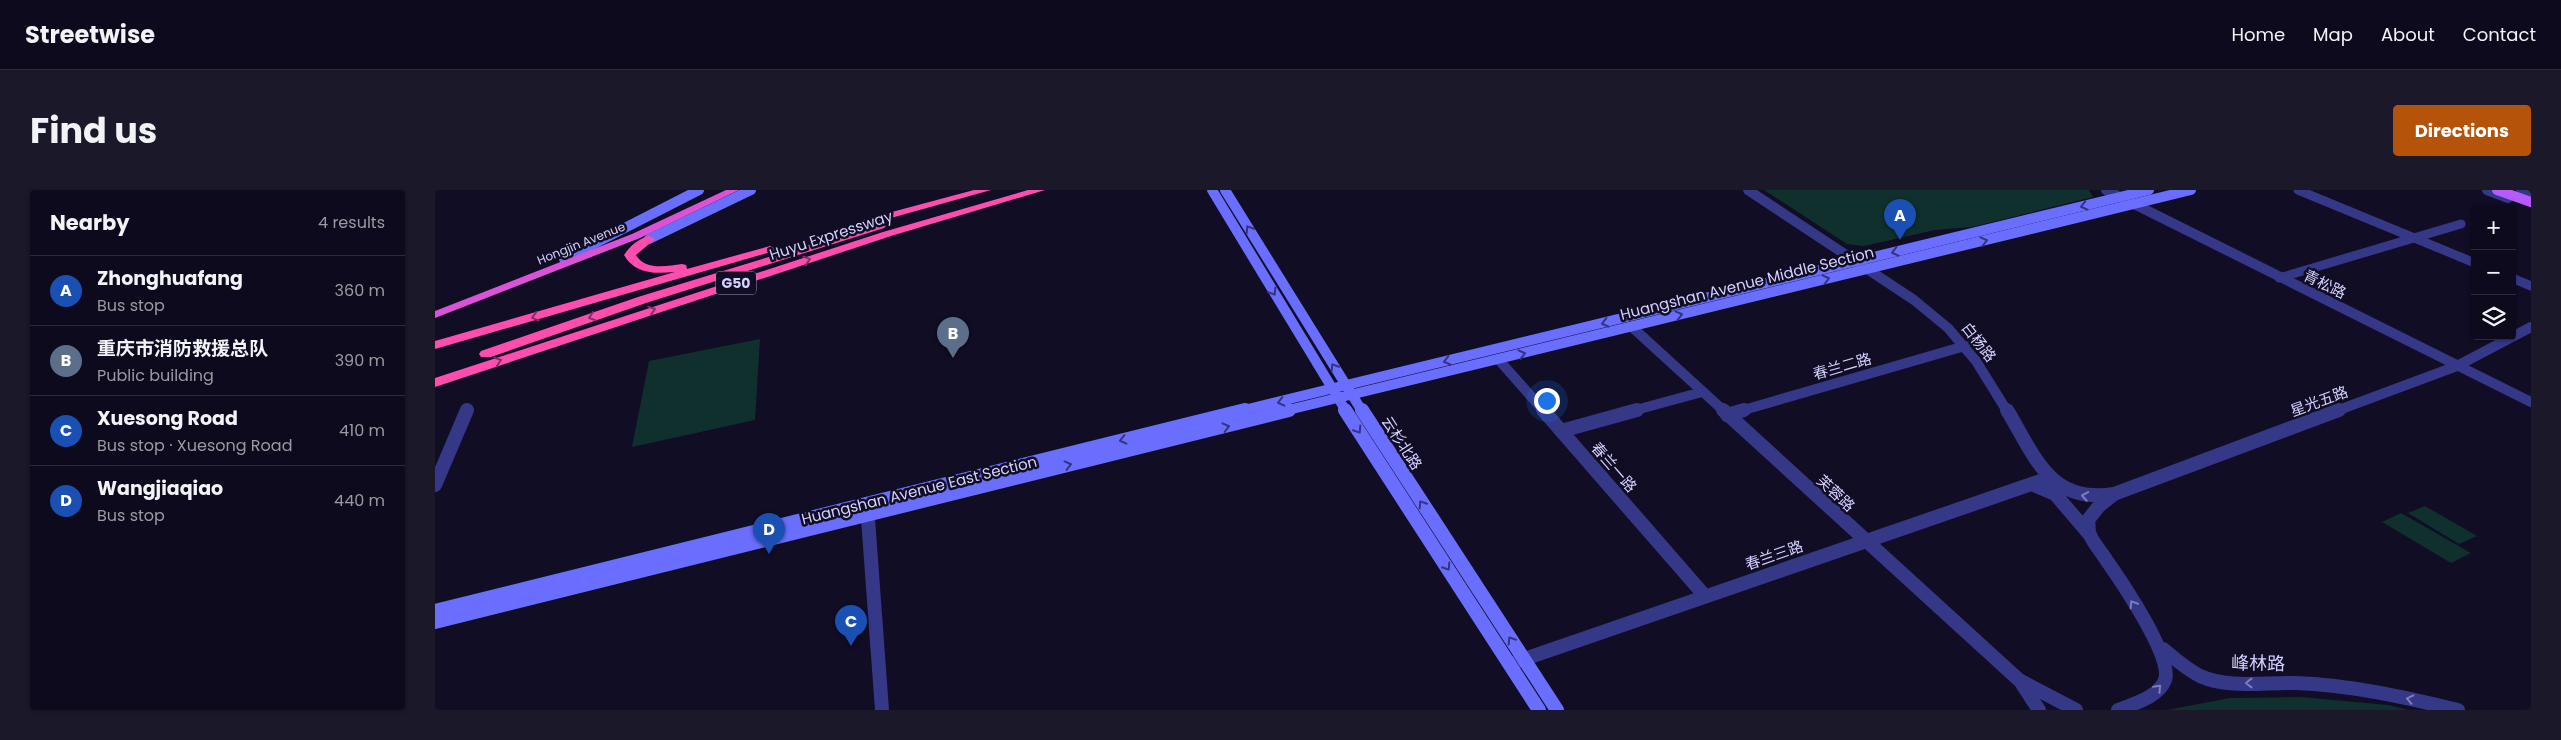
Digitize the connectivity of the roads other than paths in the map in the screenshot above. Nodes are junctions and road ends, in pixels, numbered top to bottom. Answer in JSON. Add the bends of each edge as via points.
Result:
{"nodes":[{"id":1,"x":699,"y":190,"type":"edge"},
{"id":2,"x":718,"y":190,"type":"edge"},
{"id":3,"x":734,"y":190,"type":"edge"},
{"id":4,"x":751,"y":190,"type":"edge"},
{"id":5,"x":986,"y":190,"type":"edge"},
{"id":6,"x":1007,"y":190,"type":"edge"},
{"id":7,"x":1040,"y":190,"type":"edge"},
{"id":8,"x":1212,"y":190,"type":"edge"},
{"id":9,"x":1225,"y":190,"type":"edge"},
{"id":10,"x":1748,"y":190,"type":"edge"},
{"id":11,"x":2106,"y":190,"type":"edge"},
{"id":12,"x":2149,"y":190,"type":"edge"},
{"id":13,"x":2191,"y":190,"type":"edge"},
{"id":14,"x":2298,"y":190,"type":"edge"},
{"id":15,"x":2487,"y":190,"type":"edge"},
{"id":16,"x":2497,"y":190,"type":"edge"},
{"id":17,"x":2510,"y":190,"type":"edge"},
{"id":18,"x":2521,"y":190,"type":"edge"},
{"id":19,"x":2531,"y":196,"type":"edge"},
{"id":20,"x":2121,"y":197,"type":"junction"},
{"id":21,"x":2135,"y":204,"type":"junction"},
{"id":22,"x":2531,"y":204,"type":"edge"},
{"id":23,"x":2461,"y":224,"type":"dead end"},
{"id":24,"x":817,"y":236,"type":"junction"},
{"id":25,"x":2413,"y":238,"type":"junction"},
{"id":26,"x":649,"y":240,"type":"joint"},
{"id":27,"x":564,"y":259,"type":"junction"},
{"id":28,"x":2471,"y":261,"type":"edge"},
{"id":29,"x":1856,"y":262,"type":"junction"},
{"id":30,"x":1867,"y":269,"type":"junction"},
{"id":31,"x":2279,"y":278,"type":"junction"},
{"id":32,"x":2516,"y":280,"type":"edge"},
{"id":33,"x":2531,"y":286,"type":"edge"},
{"id":34,"x":435,"y":305,"type":"edge"},
{"id":35,"x":435,"y":314,"type":"edge"},
{"id":36,"x":1632,"y":327,"type":"junction"},
{"id":37,"x":2531,"y":327,"type":"edge"},
{"id":38,"x":435,"y":345,"type":"edge"},
{"id":39,"x":1965,"y":346,"type":"junction"},
{"id":40,"x":1498,"y":359,"type":"junction"},
{"id":41,"x":2457,"y":366,"type":"junction"},
{"id":42,"x":435,"y":372,"type":"edge"},
{"id":43,"x":435,"y":383,"type":"edge"},
{"id":44,"x":1349,"y":391,"type":"junction"},
{"id":45,"x":1702,"y":392,"type":"junction"},
{"id":46,"x":1335,"y":394,"type":"junction"},
{"id":47,"x":2531,"y":402,"type":"edge"},
{"id":48,"x":467,"y":409,"type":"dead end"},
{"id":49,"x":1727,"y":415,"type":"junction"},
{"id":50,"x":1561,"y":431,"type":"junction"},
{"id":51,"x":2049,"y":478,"type":"junction"},
{"id":52,"x":2032,"y":484,"type":"junction"},
{"id":53,"x":435,"y":485,"type":"edge"},
{"id":54,"x":2114,"y":494,"type":"junction"},
{"id":55,"x":867,"y":508,"type":"junction"},
{"id":56,"x":2090,"y":535,"type":"junction"},
{"id":57,"x":1864,"y":541,"type":"junction"},
{"id":58,"x":1705,"y":596,"type":"junction"},
{"id":59,"x":435,"y":611,"type":"edge"},
{"id":60,"x":435,"y":622,"type":"edge"},
{"id":61,"x":2159,"y":646,"type":"junction"},
{"id":62,"x":1523,"y":659,"type":"junction"},
{"id":63,"x":1510,"y":664,"type":"junction"},
{"id":64,"x":2019,"y":680,"type":"junction"},
{"id":65,"x":882,"y":710,"type":"edge"},
{"id":66,"x":1539,"y":710,"type":"edge"},
{"id":67,"x":1557,"y":710,"type":"edge"},
{"id":68,"x":2039,"y":710,"type":"edge"},
{"id":69,"x":2076,"y":710,"type":"edge"},
{"id":70,"x":2118,"y":710,"type":"edge"},
{"id":71,"x":2458,"y":710,"type":"edge"}],
"edges":[{"from":1,"to":27,"type":"main road","name":"Hongjin Avenue"},
{"from":2,"to":27,"type":"highway","name":"Hongjin Avenue"},
{"from":3,"to":35,"type":"highway","name":"Hongjin Avenue","via":[[636,236]]},
{"from":4,"to":26,"type":"main road"},
{"from":5,"to":24,"type":"highway"},
{"from":6,"to":42,"type":"highway","name":"Huyu Expressway","number":"G50","one_way":true,"via":[[642,300]]},
{"from":43,"to":7,"type":"highway","name":"Huyu Expressway","number":"G50","one_way":true,"via":[[887,234]]},
{"from":8,"to":46,"type":"main road","name":"云杉北路","one_way":true},
{"from":44,"to":9,"type":"main road","name":"云杉北路","one_way":true},
{"from":10,"to":29,"type":"street","name":"白杨路"},
{"from":11,"to":20,"type":"street","name":"青松路"},
{"from":12,"to":20,"type":"main road","name":"Huangshan Avenue Middle Section"},
{"from":13,"to":21,"type":"main road","name":"Huangshan Avenue Middle Section"},
{"from":14,"to":25,"type":"street"},
{"from":15,"to":22,"type":"street"},
{"from":16,"to":22,"type":"main road"},
{"from":17,"to":19,"type":"main road"},
{"from":18,"to":19,"type":"street"},
{"from":20,"to":21,"type":"street","name":"青松路"},
{"from":20,"to":29,"type":"main road","name":"Huangshan Avenue Middle Section","one_way":true},
{"from":30,"to":21,"type":"main road","name":"Huangshan Avenue Middle Section","one_way":true},
{"from":21,"to":31,"type":"street","name":"青松路"},
{"from":23,"to":25,"type":"street"},
{"from":24,"to":26,"type":"highway","via":[[711,263],[661,270],[639,267],[630,255]]},
{"from":24,"to":38,"type":"highway","one_way":true},
{"from":25,"to":28,"type":"street"},
{"from":25,"to":31,"type":"street"},
{"from":27,"to":34,"type":"highway","name":"Hongjin Avenue"},
{"from":29,"to":30,"type":"street","name":"白杨路"},
{"from":29,"to":44,"type":"main road","name":"Huangshan Avenue Middle Section","one_way":true},
{"from":36,"to":30,"type":"main road","name":"Huangshan Avenue Middle Section","one_way":true},
{"from":30,"to":39,"type":"street","name":"白杨路","via":[[1928,311]]},
{"from":31,"to":41,"type":"street","name":"青松路"},
{"from":32,"to":33,"type":"street"},
{"from":40,"to":36,"type":"main road","name":"Huangshan Avenue Middle Section","one_way":true},
{"from":36,"to":45,"type":"street","name":"芙蓉路"},
{"from":37,"to":41,"type":"street","name":"星光五路"},
{"from":39,"to":49,"type":"street","name":"春兰二路"},
{"from":39,"to":51,"type":"street","name":"白杨路"},
{"from":40,"to":44,"type":"main road","name":"Huangshan Avenue Middle Section"},
{"from":40,"to":50,"type":"street","name":"春兰一路"},
{"from":41,"to":47,"type":"street","name":"青松路"},
{"from":41,"to":54,"type":"street","name":"星光五路"},
{"from":44,"to":46,"type":"main road","name":"Huangshan Avenue East Section"},
{"from":62,"to":44,"type":"main road","name":"云杉北路","one_way":true},
{"from":45,"to":49,"type":"street","name":"芙蓉路"},
{"from":45,"to":50,"type":"street"},
{"from":46,"to":55,"type":"main road","name":"Huangshan Avenue East Section"},
{"from":46,"to":63,"type":"main road","name":"云杉北路","one_way":true},
{"from":48,"to":53,"type":"street"},
{"from":49,"to":57,"type":"street","name":"芙蓉路"},
{"from":50,"to":58,"type":"street","name":"春兰一路"},
{"from":51,"to":52,"type":"street","name":"春兰三路"},
{"from":54,"to":51,"type":"street","name":"白杨路","one_way":true,"via":[[2085,497]]},
{"from":52,"to":56,"type":"street","via":[[2055,494]]},
{"from":52,"to":57,"type":"street","name":"春兰三路"},
{"from":54,"to":56,"type":"street","via":[[2088,520]]},
{"from":55,"to":59,"type":"main road","name":"Huangshan Avenue East Section"},
{"from":55,"to":60,"type":"main road","name":"Huangshan Avenue East Section"},
{"from":55,"to":65,"type":"street"},
{"from":61,"to":56,"type":"street","one_way":true},
{"from":57,"to":58,"type":"street","name":"春兰三路"},
{"from":57,"to":64,"type":"street","name":"芙蓉路"},
{"from":58,"to":62,"type":"street","name":"春兰三路"},
{"from":70,"to":61,"type":"street","one_way":true,"via":[[2147,698],[2162,686],[2167,670]]},
{"from":71,"to":61,"type":"street","name":"峰林路","one_way":true,"via":[[2381,692],[2296,684],[2226,683],[2190,670]]},
{"from":62,"to":63,"type":"street","name":"春兰三路"},
{"from":62,"to":67,"type":"main road","name":"云杉北路"},
{"from":63,"to":66,"type":"main road","name":"云杉北路"},
{"from":64,"to":68,"type":"street"},
{"from":64,"to":69,"type":"street"}]}
